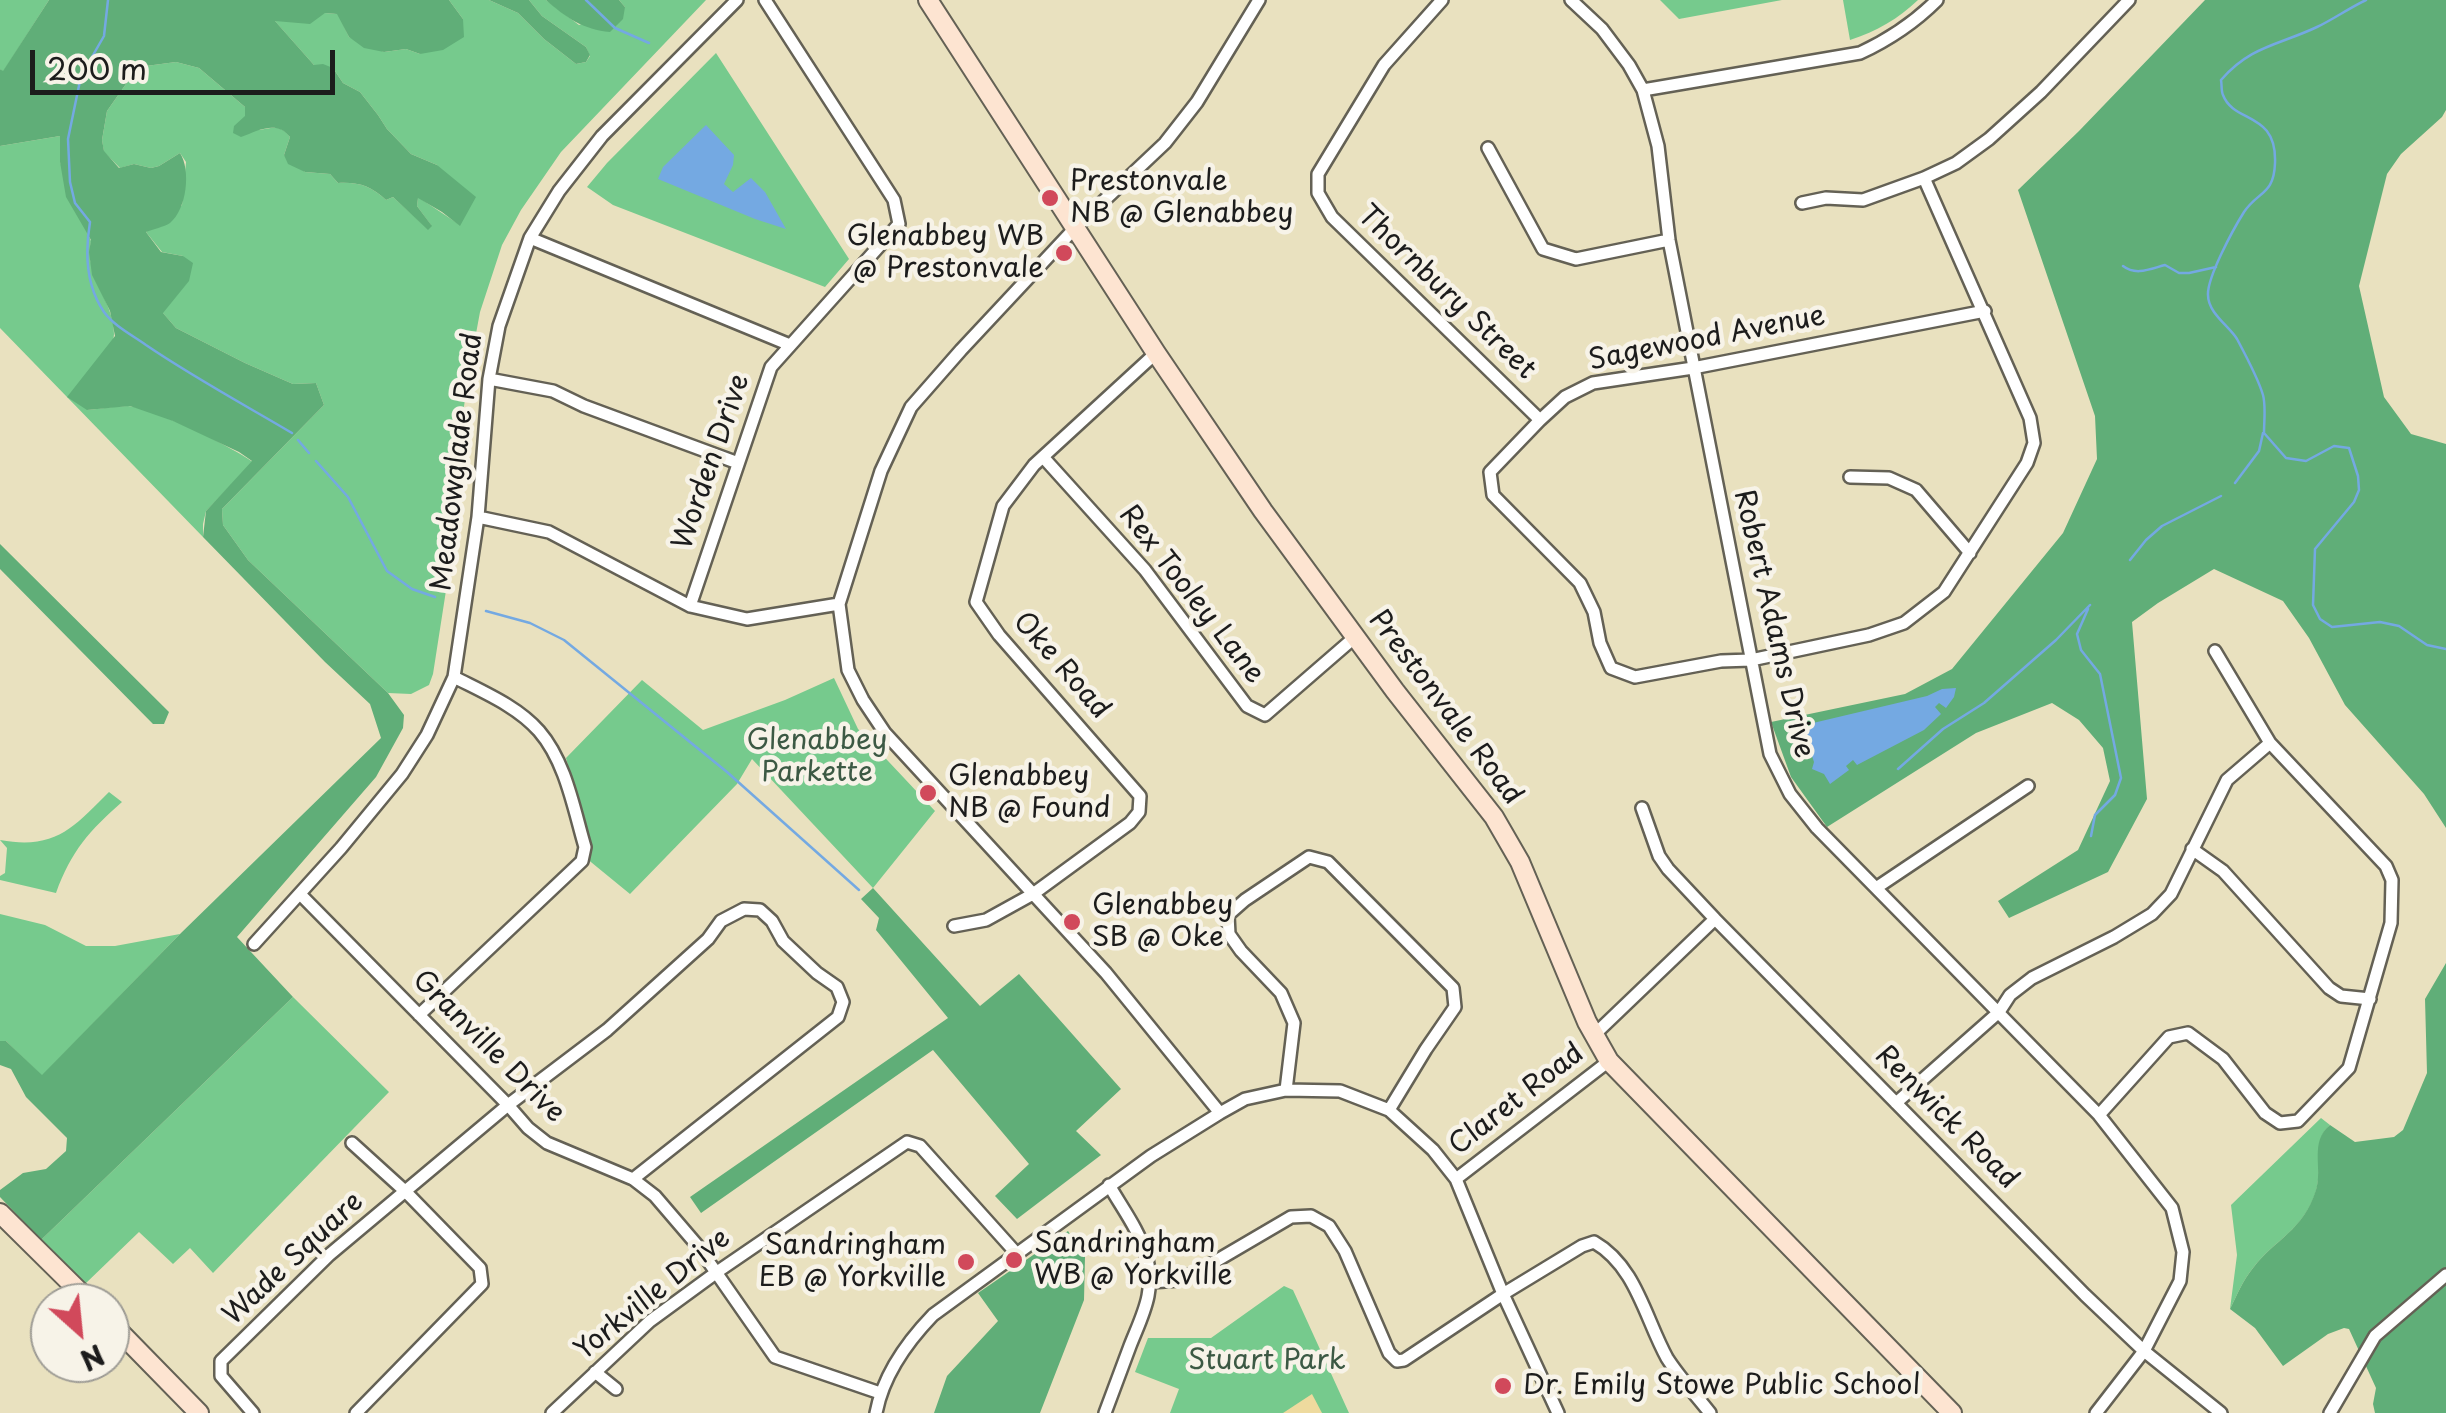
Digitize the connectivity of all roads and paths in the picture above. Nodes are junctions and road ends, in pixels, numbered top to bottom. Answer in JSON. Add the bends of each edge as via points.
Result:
{"nodes":[{"id":1,"x":737,"y":0,"type":"edge"},
{"id":2,"x":765,"y":0,"type":"edge"},
{"id":3,"x":928,"y":0,"type":"edge"},
{"id":4,"x":1259,"y":0,"type":"edge"},
{"id":5,"x":1442,"y":0,"type":"edge"},
{"id":6,"x":1571,"y":0,"type":"edge"},
{"id":7,"x":1937,"y":0,"type":"edge"},
{"id":8,"x":2129,"y":0,"type":"edge"},
{"id":9,"x":1643,"y":90,"type":"junction"},
{"id":10,"x":1488,"y":148,"type":"dead end"},
{"id":11,"x":1924,"y":178,"type":"junction"},
{"id":12,"x":1802,"y":202,"type":"dead end"},
{"id":13,"x":1075,"y":228,"type":"junction"},
{"id":14,"x":530,"y":238,"type":"junction"},
{"id":15,"x":1669,"y":240,"type":"junction"},
{"id":16,"x":1984,"y":311,"type":"junction"},
{"id":17,"x":790,"y":345,"type":"junction"},
{"id":18,"x":1156,"y":353,"type":"junction"},
{"id":19,"x":1693,"y":368,"type":"junction"},
{"id":20,"x":489,"y":379,"type":"junction"},
{"id":21,"x":1540,"y":420,"type":"junction"},
{"id":22,"x":1043,"y":456,"type":"junction"},
{"id":23,"x":738,"y":463,"type":"junction"},
{"id":24,"x":1850,"y":476,"type":"dead end"},
{"id":25,"x":478,"y":517,"type":"junction"},
{"id":26,"x":1970,"y":553,"type":"junction"},
{"id":27,"x":839,"y":604,"type":"junction"},
{"id":28,"x":690,"y":606,"type":"junction"},
{"id":29,"x":1355,"y":636,"type":"junction"},
{"id":30,"x":2215,"y":651,"type":"dead end"},
{"id":31,"x":1751,"y":660,"type":"junction"},
{"id":32,"x":454,"y":677,"type":"junction"},
{"id":33,"x":2270,"y":743,"type":"junction"},
{"id":34,"x":2028,"y":786,"type":"dead end"},
{"id":35,"x":1642,"y":808,"type":"dead end"},
{"id":36,"x":2192,"y":849,"type":"junction"},
{"id":37,"x":1876,"y":888,"type":"junction"},
{"id":38,"x":300,"y":894,"type":"junction"},
{"id":39,"x":1033,"y":894,"type":"junction"},
{"id":40,"x":1714,"y":919,"type":"junction"},
{"id":41,"x":954,"y":926,"type":"dead end"},
{"id":42,"x":254,"y":944,"type":"dead end"},
{"id":43,"x":2370,"y":999,"type":"junction"},
{"id":44,"x":1999,"y":1012,"type":"junction"},
{"id":45,"x":419,"y":1015,"type":"junction"},
{"id":46,"x":1594,"y":1035,"type":"junction"},
{"id":47,"x":1609,"y":1061,"type":"junction"},
{"id":48,"x":1286,"y":1090,"type":"junction"},
{"id":49,"x":1896,"y":1104,"type":"junction"},
{"id":50,"x":508,"y":1105,"type":"junction"},
{"id":51,"x":1389,"y":1110,"type":"junction"},
{"id":52,"x":1220,"y":1113,"type":"junction"},
{"id":53,"x":2099,"y":1115,"type":"junction"},
{"id":54,"x":352,"y":1142,"type":"dead end"},
{"id":55,"x":633,"y":1179,"type":"junction"},
{"id":56,"x":1456,"y":1179,"type":"junction"},
{"id":57,"x":1109,"y":1186,"type":"junction"},
{"id":58,"x":406,"y":1192,"type":"junction"},
{"id":59,"x":0,"y":1212,"type":"edge"},
{"id":60,"x":1016,"y":1254,"type":"junction"},
{"id":61,"x":717,"y":1272,"type":"junction"},
{"id":62,"x":2446,"y":1275,"type":"edge"},
{"id":63,"x":1150,"y":1282,"type":"junction"},
{"id":64,"x":71,"y":1283,"type":"edge"},
{"id":65,"x":1503,"y":1294,"type":"junction"},
{"id":66,"x":130,"y":1342,"type":"edge"},
{"id":67,"x":2144,"y":1352,"type":"junction"},
{"id":68,"x":595,"y":1372,"type":"junction"},
{"id":69,"x":616,"y":1389,"type":"dead end"},
{"id":70,"x":880,"y":1393,"type":"junction"},
{"id":71,"x":199,"y":1413,"type":"edge"},
{"id":72,"x":254,"y":1413,"type":"edge"},
{"id":73,"x":356,"y":1413,"type":"edge"},
{"id":74,"x":552,"y":1413,"type":"edge"},
{"id":75,"x":876,"y":1413,"type":"edge"},
{"id":76,"x":1105,"y":1413,"type":"edge"},
{"id":77,"x":1558,"y":1413,"type":"edge"},
{"id":78,"x":1710,"y":1413,"type":"edge"},
{"id":79,"x":1952,"y":1413,"type":"edge"},
{"id":80,"x":2096,"y":1413,"type":"edge"},
{"id":81,"x":2221,"y":1413,"type":"edge"},
{"id":82,"x":2330,"y":1413,"type":"edge"}],
"edges":[{"from":1,"to":14,"type":"street","name":"Meadowglade Road","via":[[602,136]]},
{"from":2,"to":17,"type":"street","name":"Worden Drive","via":[[894,200],[899,224]]},
{"from":3,"to":13,"type":"street","name":"Prestonvale Road"},
{"from":4,"to":13,"type":"street","via":[[1198,102]]},
{"from":5,"to":21,"type":"street","name":"Thornbury Street","via":[[1384,65],[1318,174],[1318,193],[1332,217]]},
{"from":6,"to":9,"type":"street","name":"Robert Adams Drive","via":[[1602,29]]},
{"from":7,"to":9,"type":"street","via":[[1897,34],[1860,52]]},
{"from":8,"to":11,"type":"street","via":[[1988,138]]},
{"from":9,"to":15,"type":"street","name":"Robert Adams Drive","via":[[1658,146]]},
{"from":10,"to":15,"type":"street","via":[[1543,249],[1576,259]]},
{"from":11,"to":12,"type":"street","via":[[1862,200]]},
{"from":11,"to":16,"type":"street"},
{"from":13,"to":18,"type":"street","name":"Prestonvale Road"},
{"from":13,"to":27,"type":"street","via":[[911,408],[881,471]]},
{"from":14,"to":17,"type":"street"},
{"from":14,"to":20,"type":"street","name":"Meadowglade Road"},
{"from":15,"to":19,"type":"street","name":"Robert Adams Drive"},
{"from":16,"to":19,"type":"street","name":"Sagewood Avenue"},
{"from":16,"to":26,"type":"street","via":[[2030,418],[2034,443]]},
{"from":17,"to":23,"type":"street","name":"Worden Drive","via":[[770,367]]},
{"from":18,"to":22,"type":"street","name":"Oke Road"},
{"from":18,"to":29,"type":"street","name":"Prestonvale Road"},
{"from":19,"to":21,"type":"street","name":"Sagewood Avenue","via":[[1593,383]]},
{"from":19,"to":31,"type":"street","name":"Robert Adams Drive"},
{"from":20,"to":23,"type":"street","via":[[553,391]]},
{"from":20,"to":25,"type":"street","name":"Meadowglade Road"},
{"from":21,"to":31,"type":"street","name":"Sagewood Avenue","via":[[1490,472],[1493,495],[1580,583],[1611,668],[1635,677]]},
{"from":22,"to":29,"type":"street","name":"Rex Tooley Lane","via":[[1145,570],[1247,706],[1265,715]]},
{"from":22,"to":39,"type":"street","name":"Oke Road","via":[[1003,506],[976,602],[1140,796],[1130,822]]},
{"from":23,"to":28,"type":"street","name":"Worden Drive"},
{"from":24,"to":26,"type":"street","via":[[1888,478],[1916,490]]},
{"from":25,"to":28,"type":"street","via":[[549,532]]},
{"from":25,"to":32,"type":"street","name":"Meadowglade Road"},
{"from":26,"to":31,"type":"street","via":[[1944,592],[1904,623]]},
{"from":27,"to":28,"type":"street","via":[[747,619]]},
{"from":27,"to":39,"type":"street","via":[[848,670],[885,734]]},
{"from":29,"to":46,"type":"street","name":"Prestonvale Road","via":[[1510,841]]},
{"from":30,"to":33,"type":"street"},
{"from":31,"to":37,"type":"street","name":"Robert Adams Drive","via":[[1770,754],[1790,794]]},
{"from":32,"to":38,"type":"street","name":"Meadowglade Road","via":[[402,774]]},
{"from":32,"to":45,"type":"street","via":[[502,701],[540,732],[560,766],[585,847],[582,861]]},
{"from":33,"to":36,"type":"street","via":[[2227,780]]},
{"from":33,"to":43,"type":"street","via":[[2392,880],[2391,923]]},
{"from":34,"to":37,"type":"street"},
{"from":35,"to":40,"type":"street","name":"Renwick Road","via":[[1659,856]]},
{"from":36,"to":43,"type":"street","via":[[2223,871],[2329,988]]},
{"from":36,"to":44,"type":"street","via":[[2171,894],[2152,914],[2032,978]]},
{"from":37,"to":44,"type":"street","name":"Robert Adams Drive"},
{"from":38,"to":42,"type":"street","name":"Meadowglade Road"},
{"from":38,"to":45,"type":"street","name":"Granville Drive"},
{"from":39,"to":41,"type":"street","via":[[986,920]]},
{"from":39,"to":52,"type":"street"},
{"from":40,"to":46,"type":"street"},
{"from":40,"to":49,"type":"street","name":"Renwick Road"},
{"from":43,"to":53,"type":"street","via":[[2349,1068],[2298,1121],[2280,1123],[2265,1113],[2223,1059],[2188,1033],[2168,1038]]},
{"from":44,"to":49,"type":"street"},
{"from":44,"to":53,"type":"street","name":"Robert Adams Drive"},
{"from":45,"to":50,"type":"street","name":"Granville Drive"},
{"from":46,"to":47,"type":"street","name":"Prestonvale Road"},
{"from":47,"to":56,"type":"street","name":"Claret Road"},
{"from":47,"to":79,"type":"street","name":"Prestonvale Road"},
{"from":48,"to":51,"type":"street","via":[[1340,1091]]},
{"from":48,"to":51,"type":"street","via":[[1294,1024],[1281,993],[1229,934],[1228,914],[1309,857],[1328,862],[1453,988],[1455,1008]]},
{"from":48,"to":52,"type":"street"},
{"from":49,"to":67,"type":"street","name":"Renwick Road"},
{"from":50,"to":55,"type":"street","name":"Granville Drive","via":[[546,1143]]},
{"from":50,"to":55,"type":"street","name":"Wade Square","via":[[608,1030],[721,921],[744,908],[760,910],[783,941],[838,988],[838,1018]]},
{"from":50,"to":58,"type":"street","name":"Wade Square"},
{"from":51,"to":56,"type":"street"},
{"from":52,"to":57,"type":"street"},
{"from":53,"to":67,"type":"street","name":"Robert Adams Drive","via":[[2172,1208],[2183,1252],[2180,1280]]},
{"from":54,"to":58,"type":"street"},
{"from":55,"to":61,"type":"street","name":"Granville Drive"},
{"from":56,"to":65,"type":"street"},
{"from":57,"to":60,"type":"street"},
{"from":57,"to":63,"type":"street","via":[[1138,1234]]},
{"from":58,"to":72,"type":"street","name":"Wade Square","via":[[329,1254],[221,1361],[221,1376]]},
{"from":58,"to":73,"type":"street","name":"Wade Square","via":[[480,1268],[482,1284]]},
{"from":59,"to":64,"type":"street"},
{"from":60,"to":61,"type":"street","name":"Yorkville Drive","via":[[920,1146],[908,1142]]},
{"from":60,"to":70,"type":"street","via":[[933,1315]]},
{"from":61,"to":68,"type":"street","name":"Yorkville Drive"},
{"from":61,"to":70,"type":"street","name":"Granville Drive","via":[[775,1357]]},
{"from":62,"to":82,"type":"street","via":[[2375,1336]]},
{"from":63,"to":65,"type":"street","via":[[1179,1280],[1292,1217],[1311,1216],[1330,1226],[1345,1251],[1388,1354],[1397,1361]]},
{"from":63,"to":76,"type":"street","via":[[1145,1313]]},
{"from":65,"to":77,"type":"street"},
{"from":65,"to":78,"type":"street","via":[[1582,1246],[1594,1242],[1605,1248],[1625,1268],[1668,1360]]},
{"from":66,"to":71,"type":"street"},
{"from":67,"to":80,"type":"street","name":"Robert Adams Drive"},
{"from":67,"to":81,"type":"street","name":"Renwick Road"},
{"from":68,"to":69,"type":"street"},
{"from":68,"to":74,"type":"street","name":"Yorkville Drive"},
{"from":70,"to":75,"type":"street"}]}
